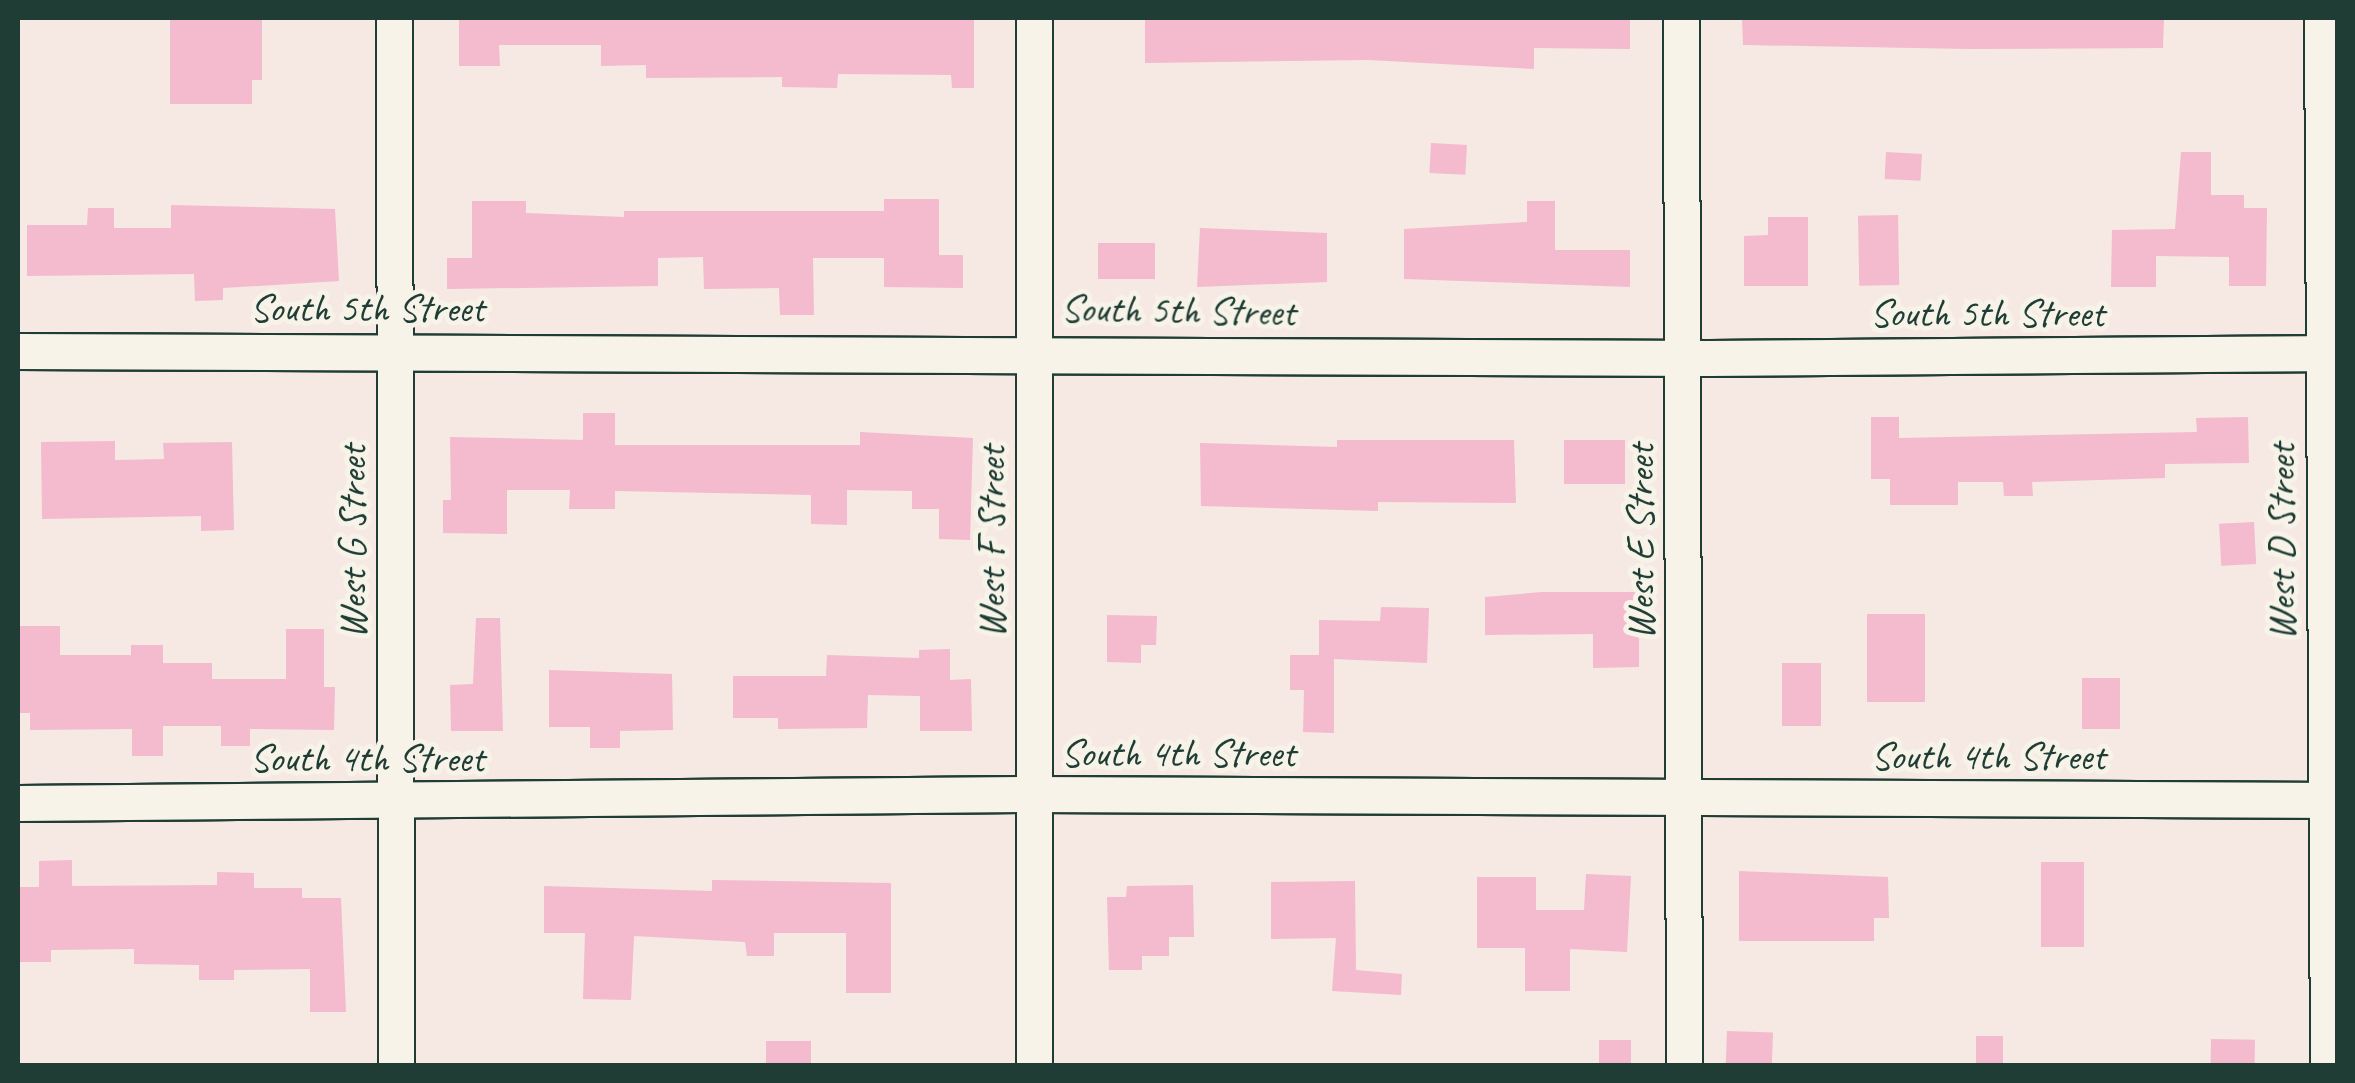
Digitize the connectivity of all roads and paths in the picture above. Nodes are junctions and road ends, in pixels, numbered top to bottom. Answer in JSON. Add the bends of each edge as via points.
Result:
{"nodes":[{"id":1,"x":394,"y":18,"type":"edge"},
{"id":2,"x":1034,"y":18,"type":"edge"},
{"id":3,"x":1680,"y":18,"type":"edge"},
{"id":4,"x":2322,"y":18,"type":"edge"},
{"id":5,"x":394,"y":350,"type":"junction"},
{"id":6,"x":18,"y":351,"type":"edge"},
{"id":7,"x":1034,"y":352,"type":"junction"},
{"id":8,"x":2330,"y":353,"type":"edge"},
{"id":9,"x":1682,"y":358,"type":"junction"},
{"id":10,"x":1034,"y":794,"type":"junction"},
{"id":11,"x":1684,"y":797,"type":"junction"},
{"id":12,"x":2331,"y":800,"type":"edge"},
{"id":13,"x":396,"y":801,"type":"junction"},
{"id":14,"x":18,"y":803,"type":"edge"},
{"id":15,"x":396,"y":1066,"type":"edge"},
{"id":16,"x":1034,"y":1066,"type":"edge"},
{"id":17,"x":1684,"y":1066,"type":"edge"},
{"id":18,"x":2328,"y":1066,"type":"edge"}],
"edges":[{"from":1,"to":5,"type":"street","name":"West G Street"},
{"from":2,"to":7,"type":"street","name":"West F Street"},
{"from":3,"to":9,"type":"street","name":"West E Street"},
{"from":4,"to":8,"type":"street","name":"West D Street"},
{"from":5,"to":6,"type":"street","name":"South 5th Street"},
{"from":5,"to":7,"type":"street","name":"South 5th Street"},
{"from":5,"to":13,"type":"street","name":"West G Street"},
{"from":7,"to":9,"type":"street","name":"South 5th Street"},
{"from":7,"to":10,"type":"street","name":"West F Street"},
{"from":8,"to":9,"type":"street","name":"South 5th Street"},
{"from":8,"to":12,"type":"street","name":"West D Street"},
{"from":9,"to":11,"type":"street","name":"West E Street"},
{"from":10,"to":11,"type":"street","name":"South 4th Street"},
{"from":10,"to":13,"type":"street","name":"South 4th Street"},
{"from":10,"to":16,"type":"street","name":"West F Street"},
{"from":11,"to":12,"type":"street","name":"South 4th Street"},
{"from":11,"to":17,"type":"street","name":"West E Street"},
{"from":12,"to":18,"type":"street","name":"West D Street"},
{"from":13,"to":14,"type":"street","name":"South 4th Street"},
{"from":13,"to":15,"type":"street","name":"West G Street"}]}
